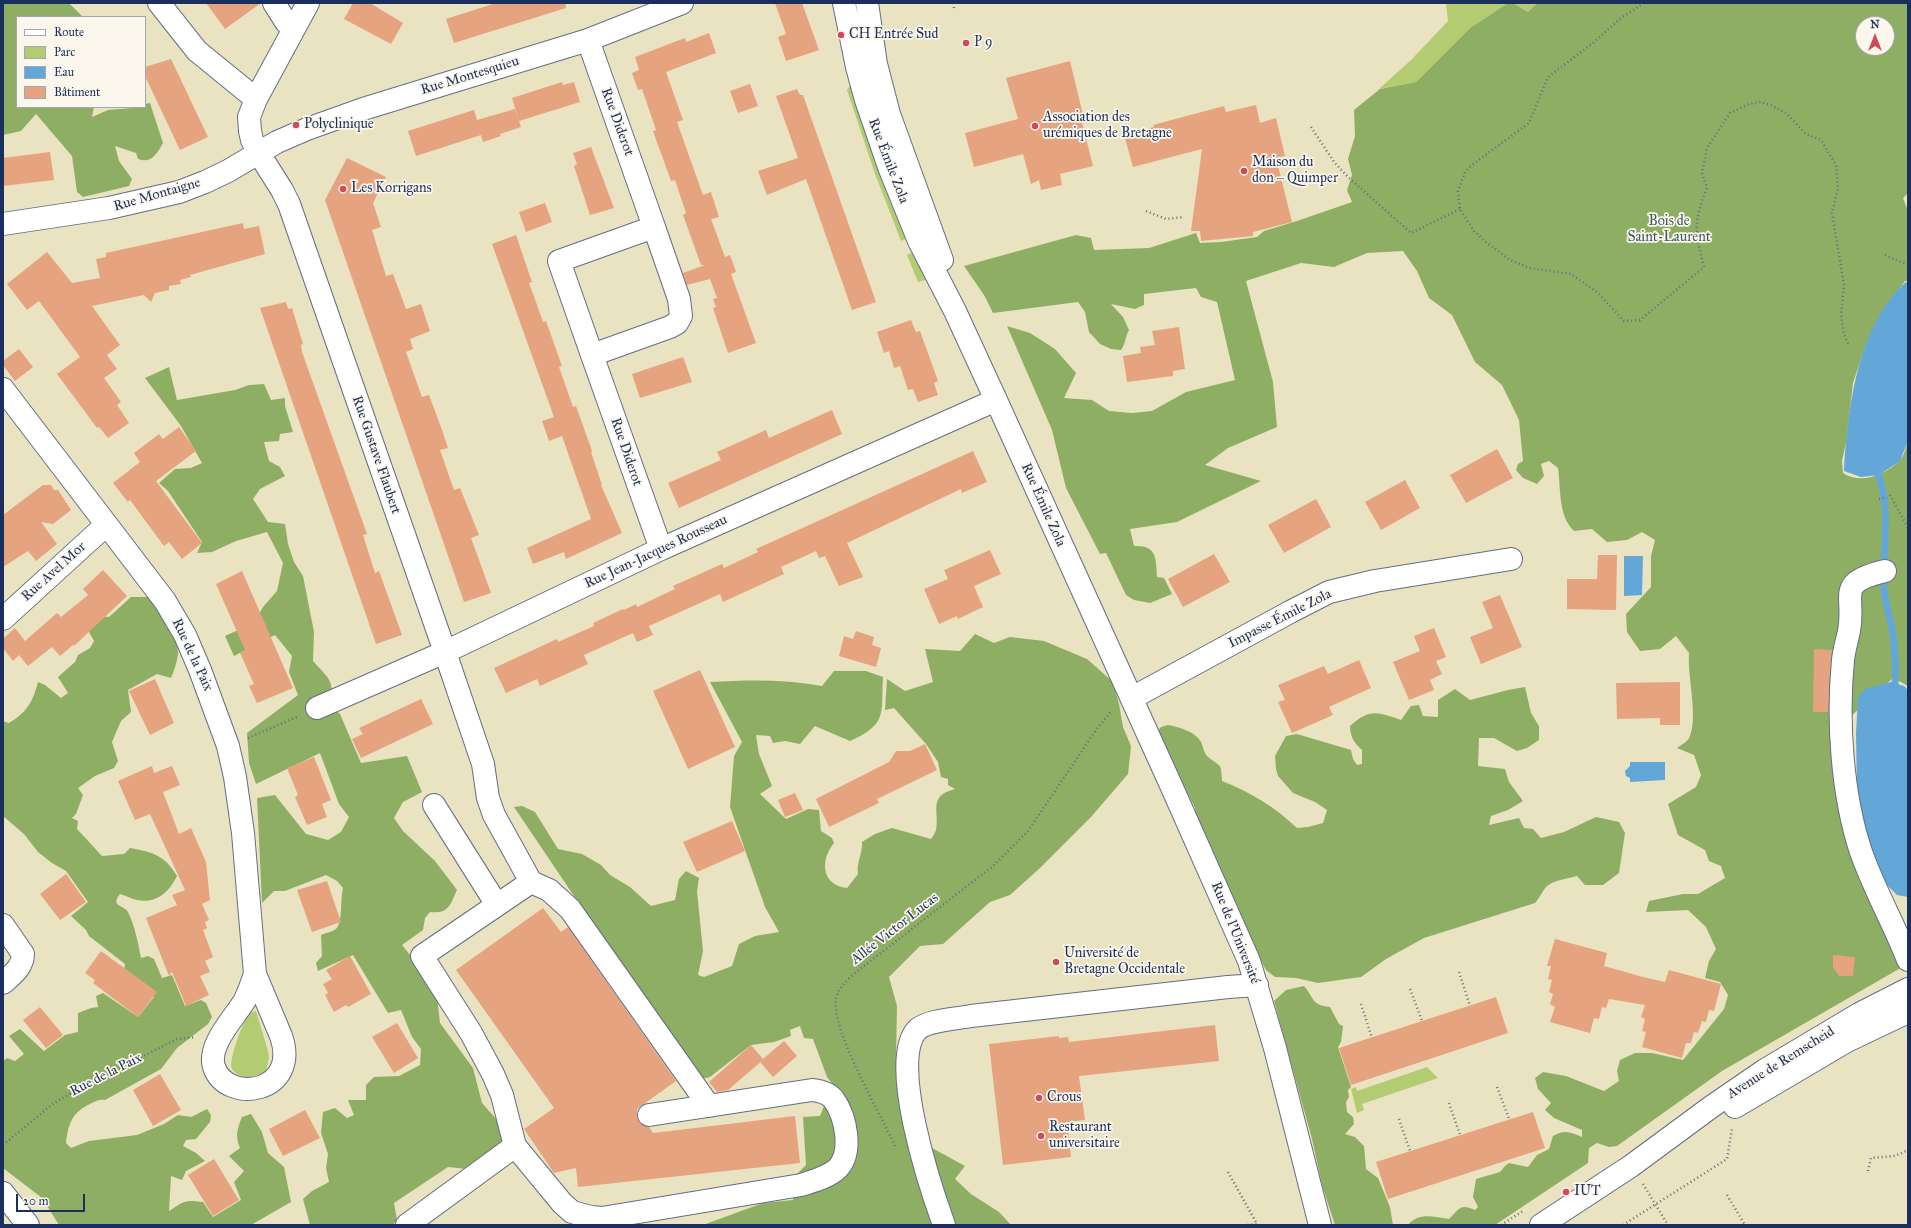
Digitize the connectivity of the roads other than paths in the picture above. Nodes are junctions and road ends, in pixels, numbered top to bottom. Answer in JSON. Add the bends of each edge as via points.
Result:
{"nodes":[{"id":1,"x":159,"y":3,"type":"edge"},
{"id":2,"x":274,"y":3,"type":"edge"},
{"id":3,"x":308,"y":3,"type":"edge"},
{"id":4,"x":682,"y":3,"type":"edge"},
{"id":5,"x":844,"y":3,"type":"edge"},
{"id":6,"x":867,"y":3,"type":"edge"},
{"id":7,"x":293,"y":29,"type":"junction"},
{"id":8,"x":588,"y":40,"type":"junction"},
{"id":9,"x":256,"y":98,"type":"junction"},
{"id":10,"x":258,"y":152,"type":"junction"},
{"id":11,"x":3,"y":224,"type":"edge"},
{"id":12,"x":654,"y":227,"type":"junction"},
{"id":13,"x":955,"y":311,"type":"junction"},
{"id":14,"x":592,"y":355,"type":"junction"},
{"id":15,"x":3,"y":389,"type":"edge"},
{"id":16,"x":996,"y":400,"type":"junction"},
{"id":17,"x":106,"y":525,"type":"junction"},
{"id":18,"x":661,"y":549,"type":"junction"},
{"id":19,"x":1511,"y":559,"type":"dead end"},
{"id":20,"x":1883,"y":572,"type":"dead end"},
{"id":21,"x":3,"y":619,"type":"edge"},
{"id":22,"x":445,"y":652,"type":"junction"},
{"id":23,"x":1132,"y":698,"type":"junction"},
{"id":24,"x":318,"y":708,"type":"road end"},
{"id":25,"x":434,"y":805,"type":"dead end"},
{"id":26,"x":531,"y":882,"type":"junction"},
{"id":27,"x":497,"y":905,"type":"junction"},
{"id":28,"x":3,"y":925,"type":"edge"},
{"id":29,"x":1908,"y":960,"type":"edge"},
{"id":30,"x":255,"y":974,"type":"junction"},
{"id":31,"x":3,"y":983,"type":"edge"},
{"id":32,"x":1257,"y":986,"type":"junction"},
{"id":33,"x":1908,"y":989,"type":"edge"},
{"id":34,"x":1908,"y":1012,"type":"edge"},
{"id":35,"x":709,"y":1106,"type":"junction"},
{"id":36,"x":648,"y":1115,"type":"dead end"},
{"id":37,"x":515,"y":1146,"type":"junction"},
{"id":38,"x":1659,"y":1146,"type":"junction"},
{"id":39,"x":3,"y":1193,"type":"edge"},
{"id":40,"x":28,"y":1225,"type":"edge"},
{"id":41,"x":407,"y":1225,"type":"edge"},
{"id":42,"x":944,"y":1225,"type":"edge"},
{"id":43,"x":1320,"y":1225,"type":"edge"},
{"id":44,"x":1541,"y":1225,"type":"edge"}],
"edges":[{"from":1,"to":9,"type":"street","via":[[197,51]]},
{"from":2,"to":7,"type":"street","via":[[282,18]]},
{"from":3,"to":7,"type":"street"},
{"from":4,"to":8,"type":"street","name":"Rue Montesquieu"},
{"from":5,"to":13,"type":"street","name":"Rue Émile Zola","via":[[861,84],[880,141],[919,241]]},
{"from":6,"to":13,"type":"street","name":"Rue Émile Zola","via":[[871,39],[885,101],[941,254]]},
{"from":7,"to":9,"type":"street"},
{"from":8,"to":10,"type":"street","name":"Rue Montesquieu","via":[[363,109],[289,137]]},
{"from":8,"to":12,"type":"street","name":"Rue Diderot"},
{"from":9,"to":10,"type":"street","via":[[249,116],[250,132]]},
{"from":10,"to":11,"type":"street","name":"Rue Montaigne","via":[[228,170],[179,192],[109,208]]},
{"from":10,"to":22,"type":"street","name":"Rue Gustave Flaubert","via":[[289,204]]},
{"from":12,"to":14,"type":"street","name":"Rue Diderot","via":[[679,299],[681,316],[677,323],[670,327]]},
{"from":12,"to":14,"type":"street","name":"Rue Diderot","via":[[559,261]]},
{"from":13,"to":16,"type":"street","name":"Rue Émile Zola"},
{"from":14,"to":18,"type":"street","name":"Rue Diderot"},
{"from":15,"to":17,"type":"street","name":"Rue de la Paix"},
{"from":16,"to":18,"type":"street","name":"Rue Jean-Jacques Rousseau"},
{"from":16,"to":23,"type":"street","name":"Rue Émile Zola"},
{"from":17,"to":21,"type":"street","name":"Rue Avel Mor"},
{"from":17,"to":30,"type":"street","name":"Rue de la Paix","via":[[154,586],[176,619],[198,664],[222,726],[239,799]]},
{"from":18,"to":22,"type":"street","name":"Rue Jean-Jacques Rousseau"},
{"from":19,"to":23,"type":"street","name":"Impasse Émile Zola","via":[[1375,581],[1329,592]]},
{"from":20,"to":29,"type":"street","via":[[1856,581],[1849,597],[1850,630],[1843,661],[1841,696],[1842,751],[1861,852]]},
{"from":22,"to":24,"type":"street","name":"Rue Jean-Jacques Rousseau"},
{"from":22,"to":26,"type":"street","name":"Rue Gustave Flaubert","via":[[483,764],[488,798],[494,815]]},
{"from":23,"to":32,"type":"street","name":"Rue de l'Université","via":[[1239,936]]},
{"from":25,"to":27,"type":"street"},
{"from":26,"to":27,"type":"street"},
{"from":26,"to":35,"type":"street","via":[[549,890],[570,909]]},
{"from":27,"to":37,"type":"street","via":[[422,956],[471,1033],[493,1074],[507,1110]]},
{"from":28,"to":31,"type":"street","via":[[24,954],[22,964]]},
{"from":30,"to":30,"type":"street","name":"Rue de la Paix","via":[[284,1046],[284,1066],[273,1080],[244,1090],[220,1078],[214,1066],[214,1052],[246,998]]},
{"from":32,"to":42,"type":"street","via":[[1228,987],[971,1016],[928,1023],[918,1030],[911,1038],[908,1051],[913,1120],[923,1162]]},
{"from":32,"to":43,"type":"street","name":"Rue de l'Université"},
{"from":33,"to":38,"type":"street","name":"Avenue de Remscheid","via":[[1859,1014],[1765,1070]]},
{"from":34,"to":38,"type":"street","name":"Avenue de Remscheid","via":[[1848,1041],[1711,1120]]},
{"from":35,"to":36,"type":"street"},
{"from":35,"to":37,"type":"street","via":[[801,1090],[822,1092],[834,1100],[840,1112],[847,1139],[844,1160],[828,1175],[801,1185],[602,1218],[572,1212]]},
{"from":37,"to":41,"type":"street"},
{"from":38,"to":44,"type":"street","name":"Avenue de Remscheid"},
{"from":39,"to":40,"type":"street"}]}
